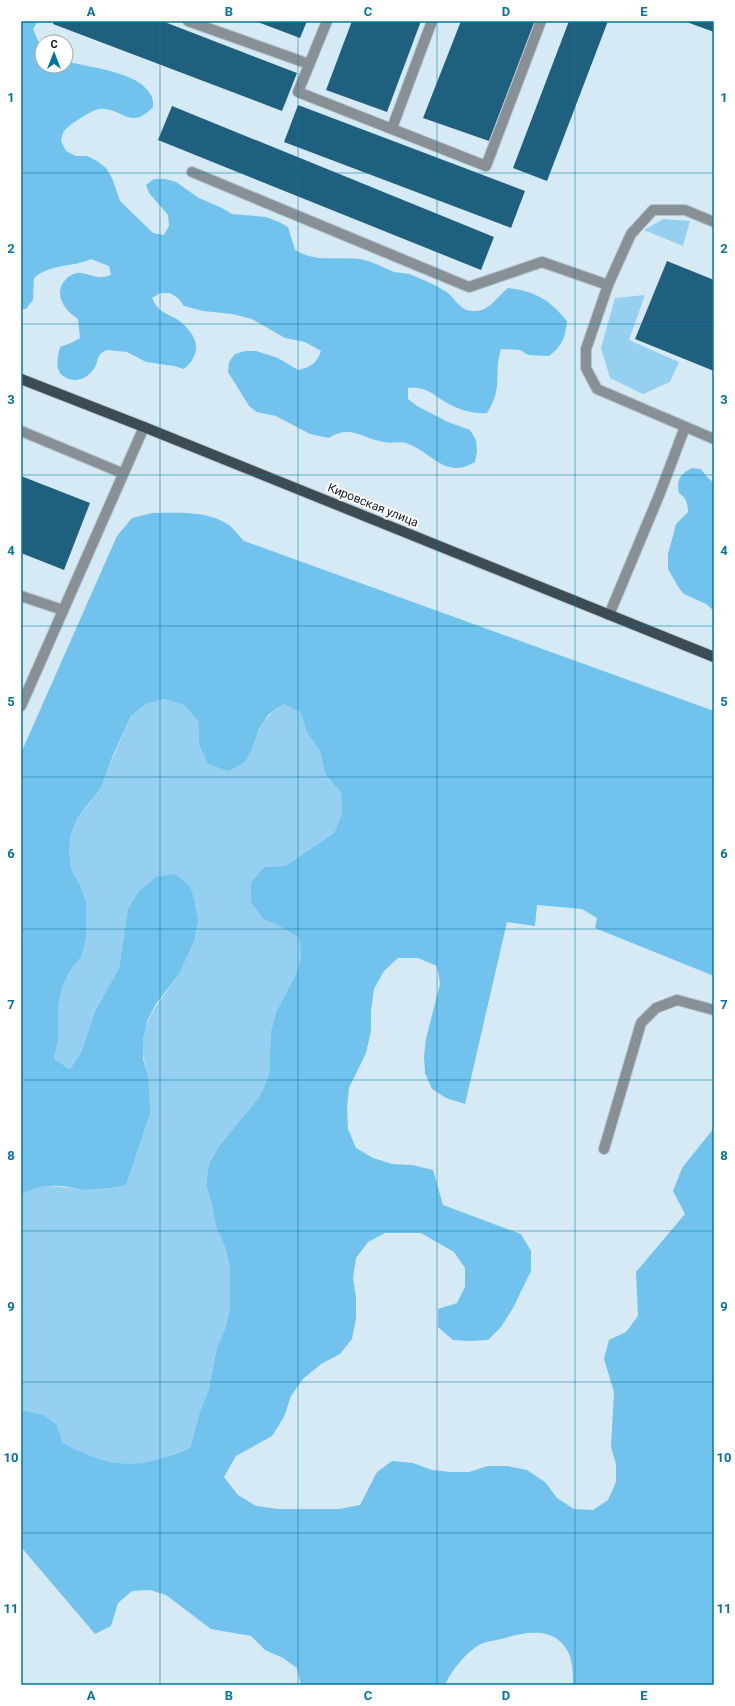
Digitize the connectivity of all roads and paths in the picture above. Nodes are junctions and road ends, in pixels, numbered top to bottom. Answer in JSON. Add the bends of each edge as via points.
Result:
{"nodes":[{"id":1,"x":188,"y":21,"type":"edge"},
{"id":2,"x":327,"y":21,"type":"edge"},
{"id":3,"x":432,"y":21,"type":"edge"},
{"id":4,"x":541,"y":21,"type":"edge"},
{"id":5,"x":309,"y":64,"type":"junction"},
{"id":6,"x":392,"y":128,"type":"junction"},
{"id":7,"x":192,"y":172,"type":"dead end"},
{"id":8,"x":714,"y":222,"type":"edge"},
{"id":9,"x":608,"y":285,"type":"junction"},
{"id":10,"x":21,"y":379,"type":"edge"},
{"id":11,"x":144,"y":427,"type":"junction"},
{"id":12,"x":685,"y":427,"type":"junction"},
{"id":13,"x":21,"y":431,"type":"edge"},
{"id":14,"x":714,"y":439,"type":"edge"},
{"id":15,"x":122,"y":474,"type":"junction"},
{"id":16,"x":21,"y":596,"type":"edge"},
{"id":17,"x":63,"y":610,"type":"junction"},
{"id":18,"x":609,"y":615,"type":"junction"},
{"id":19,"x":714,"y":657,"type":"edge"},
{"id":20,"x":21,"y":706,"type":"edge"},
{"id":21,"x":714,"y":1010,"type":"edge"},
{"id":22,"x":604,"y":1149,"type":"dead end"}],
"edges":[{"from":1,"to":5,"type":"lane"},
{"from":2,"to":5,"type":"lane"},
{"from":3,"to":6,"type":"lane"},
{"from":4,"to":6,"type":"lane","via":[[486,166]]},
{"from":5,"to":6,"type":"lane","via":[[298,92]]},
{"from":7,"to":9,"type":"lane","via":[[469,288],[542,262]]},
{"from":8,"to":9,"type":"lane","via":[[685,210],[653,210],[631,234]]},
{"from":9,"to":12,"type":"lane","via":[[586,349],[586,368],[597,389]]},
{"from":10,"to":11,"type":"main road","name":"Кировская улица"},
{"from":11,"to":15,"type":"lane"},
{"from":11,"to":18,"type":"main road","name":"Кировская улица"},
{"from":12,"to":14,"type":"lane"},
{"from":12,"to":18,"type":"lane"},
{"from":13,"to":15,"type":"lane"},
{"from":15,"to":17,"type":"lane"},
{"from":16,"to":17,"type":"lane"},
{"from":17,"to":20,"type":"lane"},
{"from":18,"to":19,"type":"main road","name":"Кировская улица"},
{"from":21,"to":22,"type":"lane","via":[[677,1000],[656,1008],[641,1023]]}]}
